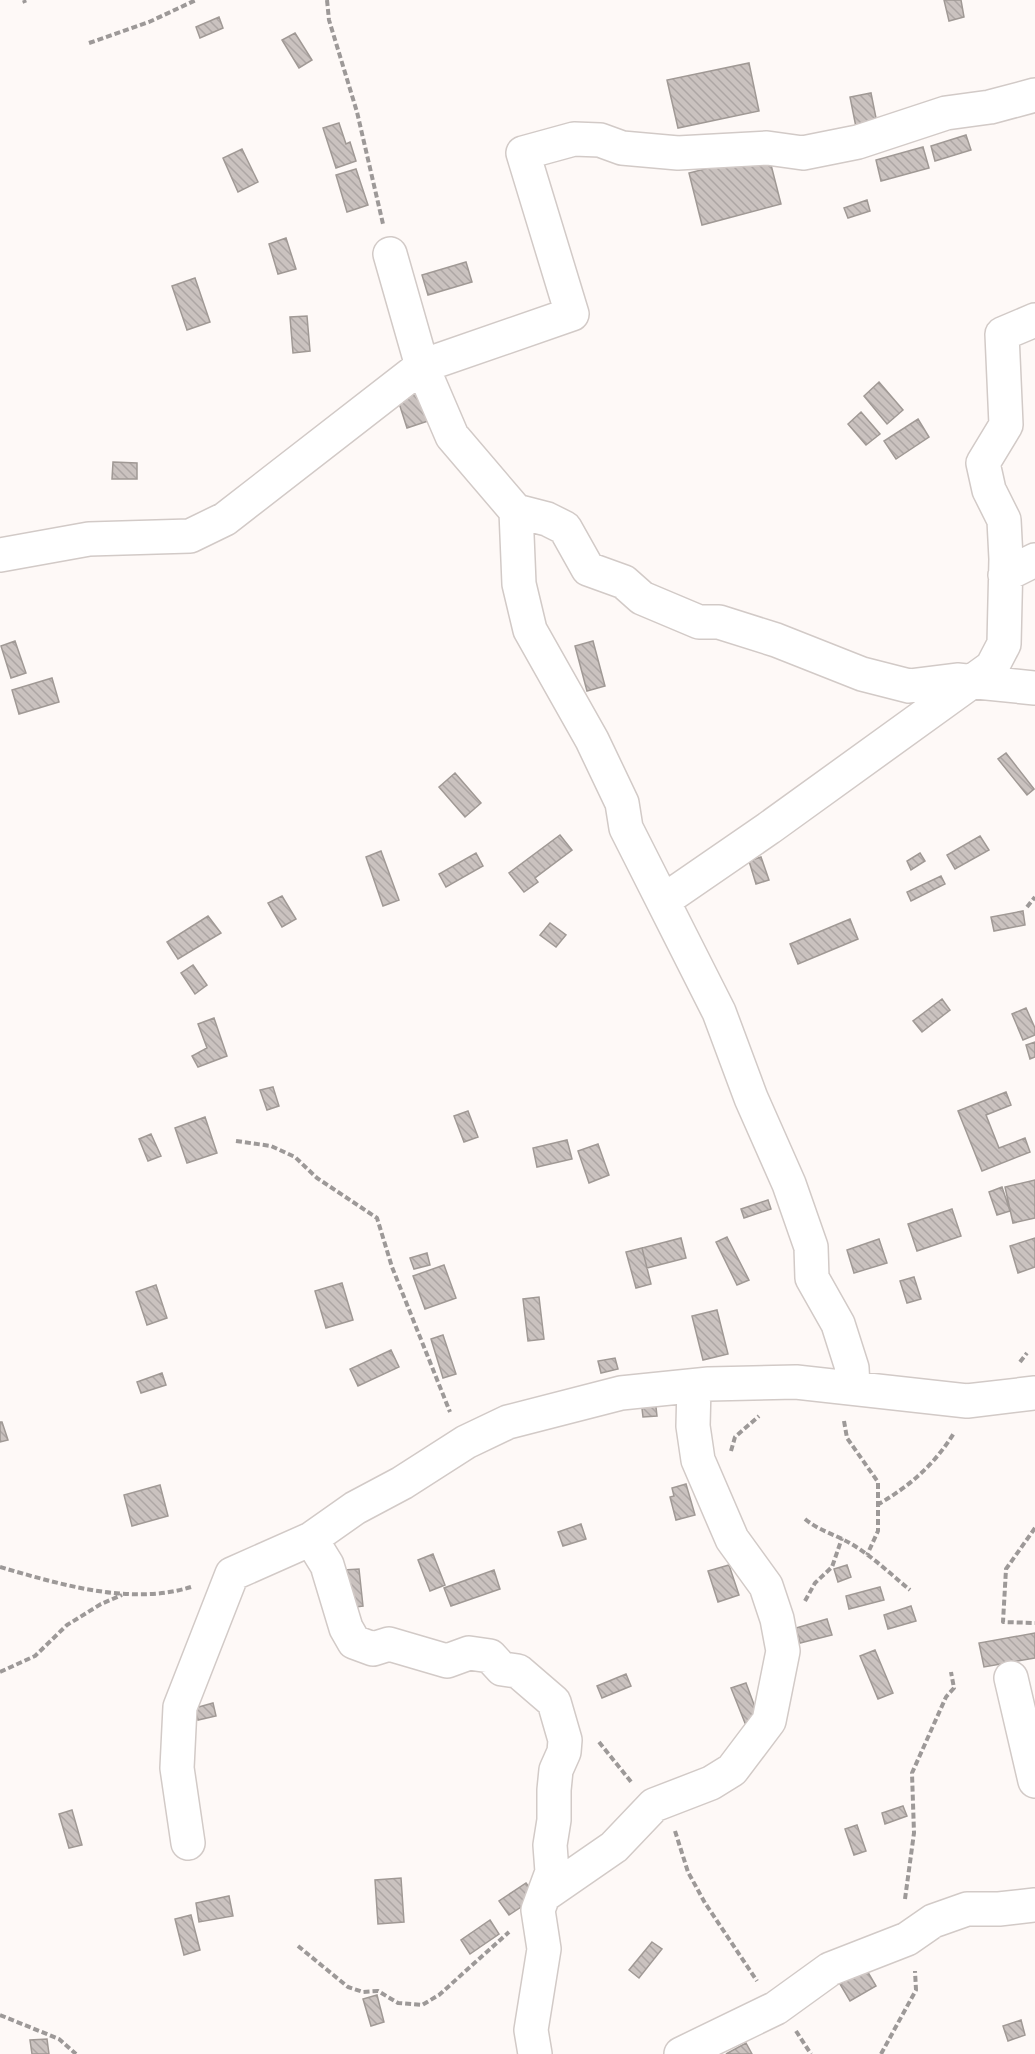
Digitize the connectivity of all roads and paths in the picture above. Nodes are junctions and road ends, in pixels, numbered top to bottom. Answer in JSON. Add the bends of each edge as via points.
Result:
{"nodes":[{"id":1,"x":196,"y":0,"type":"edge"},
{"id":2,"x":327,"y":0,"type":"edge"},
{"id":3,"x":89,"y":43,"type":"dead end"},
{"id":4,"x":1035,"y":96,"type":"edge"},
{"id":5,"x":390,"y":254,"type":"joint"},
{"id":6,"x":1035,"y":320,"type":"edge"},
{"id":7,"x":422,"y":366,"type":"junction"},
{"id":8,"x":516,"y":511,"type":"junction"},
{"id":9,"x":0,"y":555,"type":"edge"},
{"id":10,"x":1035,"y":560,"type":"edge"},
{"id":11,"x":1005,"y":575,"type":"junction"},
{"id":12,"x":971,"y":681,"type":"junction"},
{"id":13,"x":1035,"y":688,"type":"edge"},
{"id":14,"x":1035,"y":897,"type":"edge"},
{"id":15,"x":663,"y":901,"type":"junction"},
{"id":16,"x":1027,"y":907,"type":"dead end"},
{"id":17,"x":236,"y":1141,"type":"dead end"},
{"id":18,"x":694,"y":1386,"type":"junction"},
{"id":19,"x":852,"y":1387,"type":"junction"},
{"id":20,"x":1035,"y":1393,"type":"edge"},
{"id":21,"x":967,"y":1401,"type":"junction"},
{"id":22,"x":466,"y":1442,"type":"junction"},
{"id":23,"x":877,"y":1505,"type":"junction"},
{"id":24,"x":805,"y":1519,"type":"dead end"},
{"id":25,"x":1035,"y":1527,"type":"edge"},
{"id":26,"x":311,"y":1539,"type":"junction"},
{"id":27,"x":842,"y":1539,"type":"junction"},
{"id":28,"x":867,"y":1555,"type":"junction"},
{"id":29,"x":0,"y":1567,"type":"edge"},
{"id":30,"x":232,"y":1574,"type":"junction"},
{"id":31,"x":910,"y":1590,"type":"dead end"},
{"id":32,"x":124,"y":1594,"type":"junction"},
{"id":33,"x":1035,"y":1623,"type":"edge"},
{"id":34,"x":783,"y":1651,"type":"junction"},
{"id":35,"x":0,"y":1672,"type":"edge"},
{"id":36,"x":951,"y":1672,"type":"dead end"},
{"id":37,"x":1011,"y":1678,"type":"dead end"},
{"id":38,"x":592,"y":1735,"type":"dead end"},
{"id":39,"x":1035,"y":1781,"type":"edge"},
{"id":40,"x":654,"y":1805,"type":"junction"},
{"id":41,"x":188,"y":1843,"type":"dead end"},
{"id":42,"x":542,"y":1902,"type":"junction"},
{"id":43,"x":1035,"y":1905,"type":"edge"},
{"id":44,"x":907,"y":1939,"type":"junction"},
{"id":45,"x":298,"y":1946,"type":"dead end"},
{"id":46,"x":776,"y":2008,"type":"junction"},
{"id":47,"x":0,"y":2015,"type":"edge"},
{"id":48,"x":76,"y":2054,"type":"edge"},
{"id":49,"x":535,"y":2054,"type":"edge"},
{"id":50,"x":681,"y":2054,"type":"edge"},
{"id":51,"x":811,"y":2054,"type":"edge"},
{"id":52,"x":881,"y":2054,"type":"edge"}],
"edges":[{"from":1,"to":3,"type":"path"},
{"from":2,"to":5,"type":"path"},
{"from":4,"to":7,"type":"street","via":[[946,113],[858,142],[803,153],[767,148],[678,153],[574,139],[523,153],[572,314]]},
{"from":5,"to":7,"type":"street"},
{"from":6,"to":11,"type":"street","via":[[1002,334],[1006,425],[983,463],[989,490],[1004,520]]},
{"from":7,"to":8,"type":"street","via":[[452,436]]},
{"from":7,"to":9,"type":"street","via":[[225,519],[190,536],[89,539]]},
{"from":8,"to":12,"type":"street","via":[[566,528],[588,569],[624,582],[642,598],[699,622],[719,622],[861,674],[909,686]]},
{"from":8,"to":15,"type":"street","via":[[519,584],[530,630],[592,740],[622,803],[626,828]]},
{"from":10,"to":11,"type":"street"},
{"from":11,"to":12,"type":"street","via":[[1004,644],[992,667]]},
{"from":12,"to":13,"type":"street"},
{"from":12,"to":15,"type":"street"},
{"from":14,"to":16,"type":"path"},
{"from":15,"to":19,"type":"street","via":[[719,1012],[789,1184],[811,1247],[812,1278],[838,1324],[852,1368]]},
{"from":17,"to":22,"type":"path","via":[[271,1146],[296,1157],[317,1178],[377,1218],[392,1267]]},
{"from":18,"to":19,"type":"street","via":[[796,1382]]},
{"from":18,"to":22,"type":"street","via":[[621,1394],[535,1413]]},
{"from":18,"to":34,"type":"street","via":[[693,1426],[698,1460],[732,1539],[766,1586]]},
{"from":19,"to":21,"type":"street"},
{"from":19,"to":23,"type":"path","via":[[843,1417],[847,1438],[878,1482]]},
{"from":20,"to":21,"type":"street"},
{"from":21,"to":23,"type":"path","via":[[954,1434],[935,1461],[906,1488]]},
{"from":22,"to":26,"type":"street"},
{"from":23,"to":28,"type":"path","via":[[878,1531]]},
{"from":24,"to":27,"type":"path","via":[[821,1532]]},
{"from":25,"to":33,"type":"path","via":[[1006,1569],[1002,1599],[1003,1622]]},
{"from":26,"to":30,"type":"street"},
{"from":26,"to":42,"type":"street","via":[[327,1565],[354,1642],[373,1649],[390,1644],[447,1661],[469,1653],[490,1656],[502,1669],[518,1671],[554,1702],[564,1752],[556,1770],[550,1845],[552,1872]]},
{"from":27,"to":28,"type":"path"},
{"from":27,"to":34,"type":"path","via":[[832,1567],[815,1583],[796,1617]]},
{"from":28,"to":31,"type":"path"},
{"from":29,"to":32,"type":"path","via":[[40,1579]]},
{"from":30,"to":32,"type":"path","via":[[187,1588]]},
{"from":30,"to":41,"type":"street","via":[[180,1707],[177,1768]]},
{"from":32,"to":35,"type":"path","via":[[67,1625],[35,1656]]},
{"from":34,"to":40,"type":"street","via":[[769,1721],[732,1770],[711,1783]]},
{"from":36,"to":44,"type":"path","via":[[954,1688],[946,1697],[912,1773],[914,1833],[905,1897]]},
{"from":37,"to":39,"type":"street"},
{"from":38,"to":40,"type":"path","via":[[640,1794]]},
{"from":40,"to":42,"type":"street","via":[[614,1847]]},
{"from":40,"to":46,"type":"path","via":[[678,1835],[688,1872],[705,1903]]},
{"from":42,"to":45,"type":"path","via":[[440,1995],[422,2005],[398,2003],[378,1991],[348,1987]]},
{"from":42,"to":49,"type":"street","via":[[543,1949],[531,2030]]},
{"from":43,"to":44,"type":"street","via":[[967,1909],[933,1921]]},
{"from":44,"to":46,"type":"street","via":[[830,1969]]},
{"from":44,"to":52,"type":"path","via":[[915,1965],[916,1990]]},
{"from":46,"to":50,"type":"street"},
{"from":46,"to":51,"type":"path"},
{"from":47,"to":48,"type":"path","via":[[59,2039]]}]}
